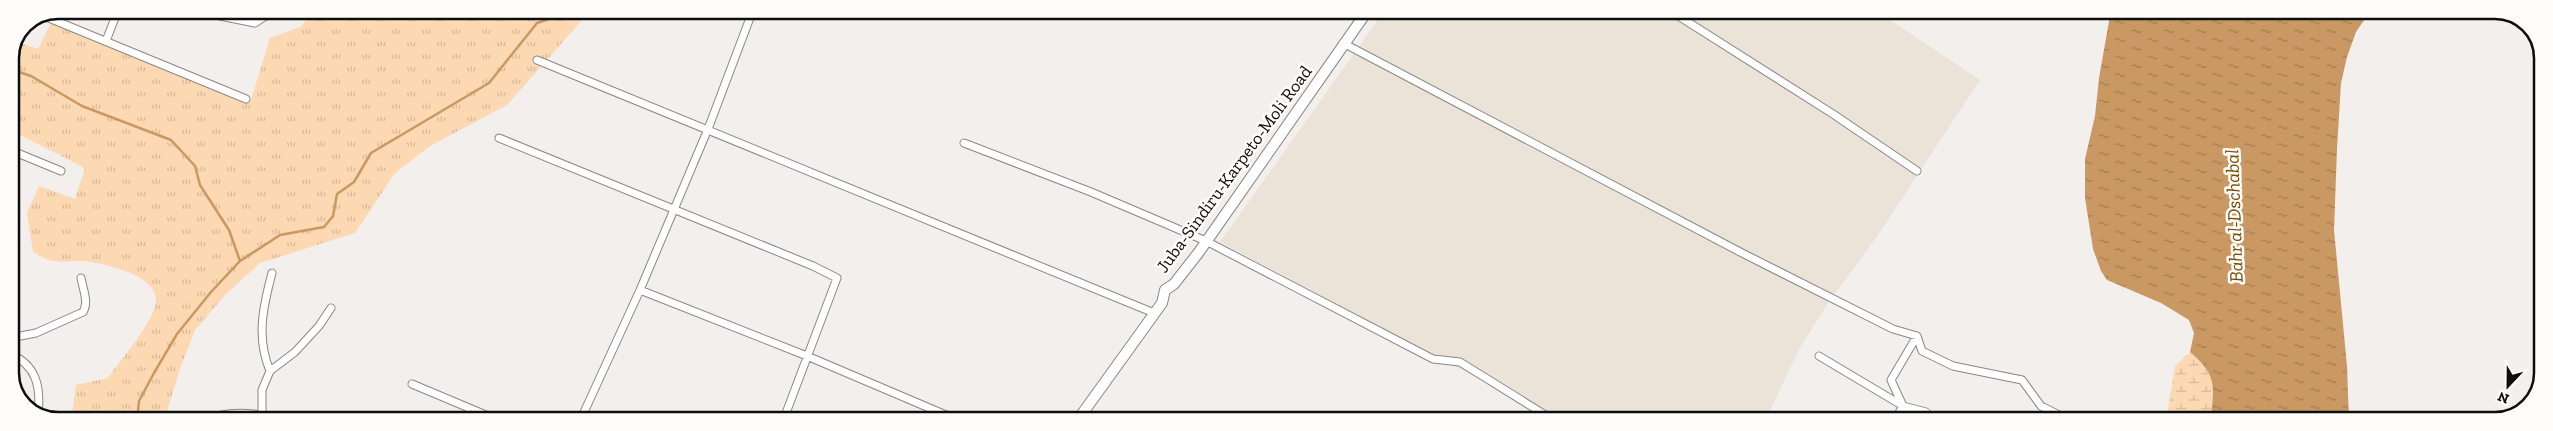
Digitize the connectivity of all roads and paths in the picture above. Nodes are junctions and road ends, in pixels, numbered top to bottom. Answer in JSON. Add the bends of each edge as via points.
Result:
{"nodes":[{"id":1,"x":114,"y":19,"type":"edge"},
{"id":2,"x":235,"y":19,"type":"edge"},
{"id":3,"x":262,"y":19,"type":"edge"},
{"id":4,"x":750,"y":19,"type":"edge"},
{"id":5,"x":1361,"y":19,"type":"edge"},
{"id":6,"x":1683,"y":19,"type":"edge"},
{"id":7,"x":53,"y":20,"type":"edge"},
{"id":8,"x":106,"y":40,"type":"junction"},
{"id":9,"x":1343,"y":43,"type":"junction"},
{"id":10,"x":537,"y":60,"type":"dead end"},
{"id":11,"x":246,"y":99,"type":"dead end"},
{"id":12,"x":708,"y":129,"type":"junction"},
{"id":13,"x":499,"y":138,"type":"dead end"},
{"id":14,"x":964,"y":143,"type":"dead end"},
{"id":15,"x":19,"y":154,"type":"edge"},
{"id":16,"x":61,"y":171,"type":"dead end"},
{"id":17,"x":1917,"y":171,"type":"dead end"},
{"id":18,"x":674,"y":209,"type":"junction"},
{"id":19,"x":1206,"y":242,"type":"junction"},
{"id":20,"x":272,"y":273,"type":"dead end"},
{"id":21,"x":81,"y":278,"type":"dead end"},
{"id":22,"x":640,"y":290,"type":"junction"},
{"id":23,"x":331,"y":308,"type":"dead end"},
{"id":24,"x":1154,"y":313,"type":"junction"},
{"id":25,"x":19,"y":336,"type":"edge"},
{"id":26,"x":1918,"y":336,"type":"junction"},
{"id":27,"x":807,"y":356,"type":"junction"},
{"id":28,"x":1819,"y":356,"type":"dead end"},
{"id":29,"x":19,"y":360,"type":"edge"},
{"id":30,"x":270,"y":371,"type":"junction"},
{"id":31,"x":412,"y":384,"type":"dead end"},
{"id":32,"x":1903,"y":406,"type":"junction"},
{"id":33,"x":38,"y":407,"type":"edge"},
{"id":34,"x":262,"y":412,"type":"edge"},
{"id":35,"x":479,"y":412,"type":"edge"},
{"id":36,"x":584,"y":412,"type":"edge"},
{"id":37,"x":786,"y":412,"type":"edge"},
{"id":38,"x":939,"y":412,"type":"edge"},
{"id":39,"x":1083,"y":412,"type":"edge"},
{"id":40,"x":1541,"y":412,"type":"edge"},
{"id":41,"x":1899,"y":412,"type":"edge"},
{"id":42,"x":1926,"y":412,"type":"dead end"},
{"id":43,"x":2053,"y":412,"type":"edge"}],
"edges":[{"from":1,"to":8,"type":"street"},
{"from":2,"to":3,"type":"street","via":[[255,23]]},
{"from":4,"to":12,"type":"street"},
{"from":5,"to":9,"type":"main road","name":"Juba-Sindiru-Karpeto-Moli Road"},
{"from":6,"to":17,"type":"street"},
{"from":7,"to":8,"type":"street"},
{"from":8,"to":11,"type":"street"},
{"from":9,"to":19,"type":"main road","name":"Juba-Sindiru-Karpeto-Moli Road"},
{"from":9,"to":26,"type":"street","via":[[1744,254],[1893,329]]},
{"from":10,"to":12,"type":"street"},
{"from":12,"to":18,"type":"street"},
{"from":12,"to":24,"type":"street"},
{"from":13,"to":18,"type":"street"},
{"from":14,"to":19,"type":"street","via":[[1091,192]]},
{"from":15,"to":16,"type":"street"},
{"from":18,"to":22,"type":"street"},
{"from":18,"to":27,"type":"street","via":[[838,278]]},
{"from":19,"to":24,"type":"main road","name":"Juba-Sindiru-Karpeto-Moli Road","via":[[1174,284],[1165,290],[1162,303]]},
{"from":19,"to":40,"type":"street","via":[[1433,359],[1460,362]]},
{"from":20,"to":30,"type":"street","via":[[264,300],[261,340]]},
{"from":21,"to":25,"type":"street","via":[[86,298],[83,312],[36,333]]},
{"from":22,"to":27,"type":"street"},
{"from":22,"to":36,"type":"street"},
{"from":23,"to":30,"type":"street","via":[[301,345]]},
{"from":24,"to":39,"type":"main road","name":"Juba-Sindiru-Karpeto-Moli Road"},
{"from":26,"to":32,"type":"street","via":[[1891,380]]},
{"from":26,"to":43,"type":"street","via":[[1922,351],[1941,362],[2022,380],[2041,406]]},
{"from":27,"to":37,"type":"street"},
{"from":27,"to":38,"type":"street"},
{"from":28,"to":32,"type":"street"},
{"from":29,"to":33,"type":"street","via":[[33,370],[39,384]]},
{"from":30,"to":34,"type":"street","via":[[262,390]]},
{"from":31,"to":35,"type":"street"},
{"from":32,"to":41,"type":"street"},
{"from":32,"to":42,"type":"street"}]}
